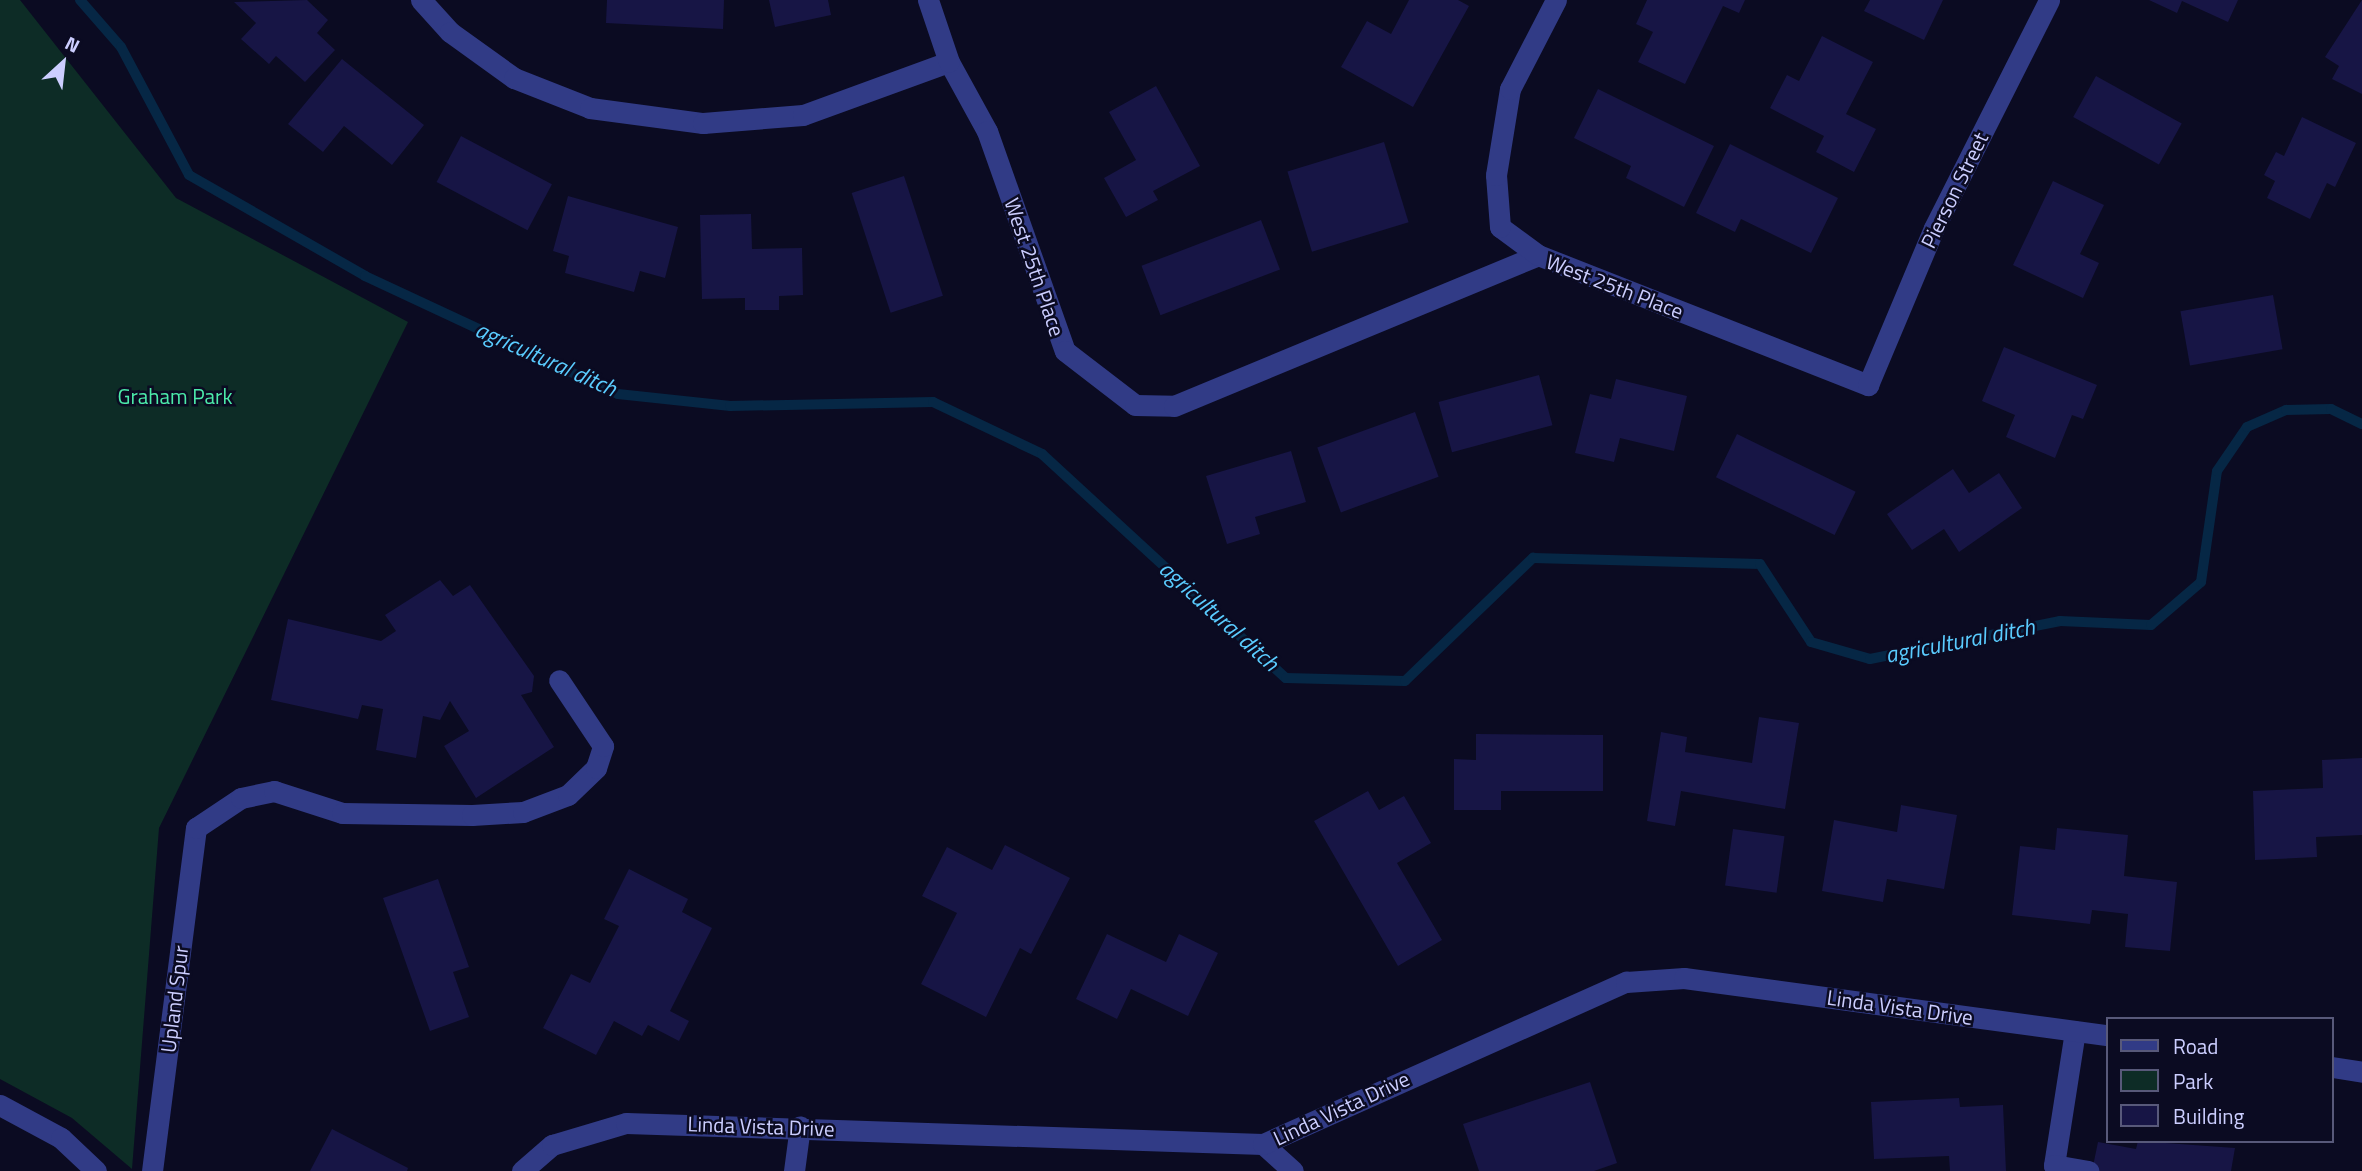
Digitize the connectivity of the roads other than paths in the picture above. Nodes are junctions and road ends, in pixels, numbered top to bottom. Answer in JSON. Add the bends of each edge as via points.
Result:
{"nodes":[{"id":1,"x":421,"y":0,"type":"edge"},
{"id":2,"x":928,"y":0,"type":"edge"},
{"id":3,"x":1556,"y":0,"type":"edge"},
{"id":4,"x":2049,"y":0,"type":"edge"},
{"id":5,"x":949,"y":62,"type":"junction"},
{"id":6,"x":1538,"y":255,"type":"junction"},
{"id":7,"x":1868,"y":385,"type":"joint"},
{"id":8,"x":559,"y":681,"type":"dead end"},
{"id":9,"x":2075,"y":1031,"type":"junction"},
{"id":10,"x":2106,"y":1041,"type":"edge"},
{"id":11,"x":2334,"y":1067,"type":"edge"},
{"id":12,"x":2362,"y":1072,"type":"edge"},
{"id":13,"x":0,"y":1105,"type":"edge"},
{"id":14,"x":800,"y":1126,"type":"junction"},
{"id":15,"x":1263,"y":1144,"type":"junction"},
{"id":16,"x":96,"y":1171,"type":"edge"},
{"id":17,"x":152,"y":1171,"type":"edge"},
{"id":18,"x":522,"y":1171,"type":"edge"},
{"id":19,"x":794,"y":1171,"type":"edge"},
{"id":20,"x":1293,"y":1171,"type":"edge"},
{"id":21,"x":2088,"y":1171,"type":"edge"}],
"edges":[{"from":1,"to":5,"type":"street","via":[[450,32],[514,78],[590,108],[703,123],[803,115]]},
{"from":2,"to":5,"type":"street","name":"West 25th Place"},
{"from":3,"to":6,"type":"street","via":[[1510,89],[1496,175],[1500,227]]},
{"from":4,"to":7,"type":"street","name":"Pierson Street","via":[[1934,228]]},
{"from":5,"to":6,"type":"street","name":"West 25th Place","via":[[987,131],[1065,351],[1135,405],[1174,406]]},
{"from":6,"to":7,"type":"street","name":"West 25th Place"},
{"from":8,"to":17,"type":"street","name":"Upland Spur","via":[[603,747],[596,768],[568,795],[523,811],[472,815],[342,813],[274,791],[242,798],[196,828]]},
{"from":9,"to":10,"type":"street","name":"Linda Vista Drive"},
{"from":9,"to":15,"type":"street","name":"Linda Vista Drive","via":[[1684,978],[1626,982]]},
{"from":9,"to":21,"type":"street","via":[[2054,1165]]},
{"from":11,"to":12,"type":"street"},
{"from":13,"to":16,"type":"street","via":[[61,1138]]},
{"from":14,"to":15,"type":"street","name":"Linda Vista Drive"},
{"from":14,"to":18,"type":"street","name":"Linda Vista Drive","via":[[626,1123],[552,1146]]},
{"from":14,"to":19,"type":"street"},
{"from":15,"to":20,"type":"street"}]}
